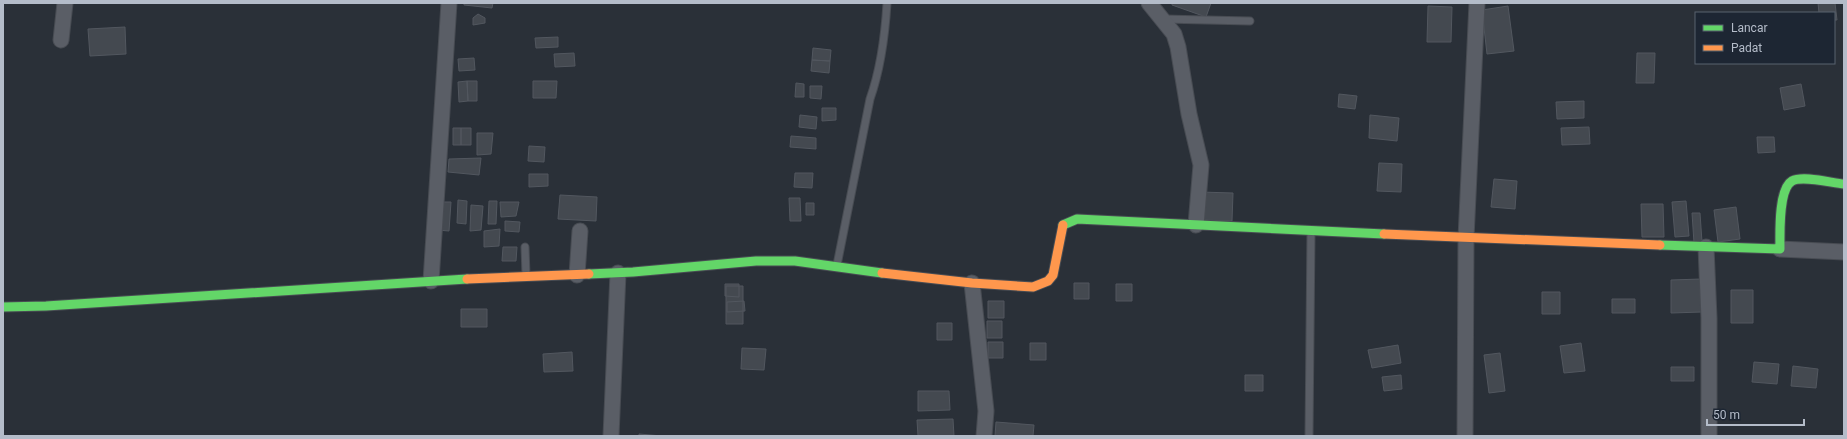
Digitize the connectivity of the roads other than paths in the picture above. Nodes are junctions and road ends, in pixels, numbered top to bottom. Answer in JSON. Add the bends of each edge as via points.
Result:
{"nodes":[{"id":1,"x":65,"y":3,"type":"edge"},
{"id":2,"x":449,"y":3,"type":"edge"},
{"id":3,"x":887,"y":3,"type":"edge"},
{"id":4,"x":1149,"y":3,"type":"edge"},
{"id":5,"x":1477,"y":3,"type":"edge"},
{"id":6,"x":1163,"y":19,"type":"junction"},
{"id":7,"x":1250,"y":21,"type":"dead end"},
{"id":8,"x":61,"y":40,"type":"dead end"},
{"id":9,"x":1844,"y":184,"type":"edge"},
{"id":10,"x":1196,"y":225,"type":"junction"},
{"id":11,"x":580,"y":231,"type":"dead end"},
{"id":12,"x":1312,"y":231,"type":"junction"},
{"id":13,"x":1466,"y":238,"type":"junction"},
{"id":14,"x":525,"y":247,"type":"dead end"},
{"id":15,"x":1706,"y":247,"type":"junction"},
{"id":16,"x":1780,"y":249,"type":"junction"},
{"id":17,"x":1844,"y":252,"type":"edge"},
{"id":18,"x":837,"y":268,"type":"junction"},
{"id":19,"x":618,"y":272,"type":"junction"},
{"id":20,"x":577,"y":275,"type":"junction"},
{"id":21,"x":526,"y":278,"type":"junction"},
{"id":22,"x":431,"y":281,"type":"junction"},
{"id":23,"x":972,"y":283,"type":"junction"},
{"id":24,"x":3,"y":307,"type":"edge"},
{"id":25,"x":611,"y":436,"type":"edge"},
{"id":26,"x":984,"y":436,"type":"edge"},
{"id":27,"x":1309,"y":436,"type":"edge"},
{"id":28,"x":1465,"y":436,"type":"edge"},
{"id":29,"x":1709,"y":436,"type":"edge"}],
"edges":[{"from":1,"to":8,"type":"street"},
{"from":2,"to":22,"type":"street"},
{"from":3,"to":18,"type":"lane","via":[[884,44],[870,99]]},
{"from":4,"to":6,"type":"street"},
{"from":5,"to":13,"type":"street"},
{"from":6,"to":7,"type":"lane"},
{"from":6,"to":10,"type":"street","via":[[1174,34],[1178,47],[1189,114],[1201,165]]},
{"from":9,"to":16,"type":"street","via":[[1803,180],[1788,184],[1783,203]]},
{"from":10,"to":12,"type":"street"},
{"from":10,"to":23,"type":"street","via":[[1072,220],[1063,225],[1061,230],[1056,266],[1048,281],[1033,287]]},
{"from":11,"to":20,"type":"street"},
{"from":12,"to":13,"type":"street"},
{"from":12,"to":27,"type":"lane"},
{"from":13,"to":15,"type":"street"},
{"from":13,"to":28,"type":"street"},
{"from":14,"to":21,"type":"lane"},
{"from":15,"to":16,"type":"street"},
{"from":15,"to":29,"type":"street"},
{"from":16,"to":17,"type":"street"},
{"from":18,"to":19,"type":"street","via":[[795,260]]},
{"from":18,"to":23,"type":"street"},
{"from":19,"to":20,"type":"street"},
{"from":19,"to":25,"type":"street"},
{"from":20,"to":21,"type":"street"},
{"from":21,"to":22,"type":"street"},
{"from":22,"to":24,"type":"street"},
{"from":23,"to":26,"type":"street","via":[[986,411]]}]}
